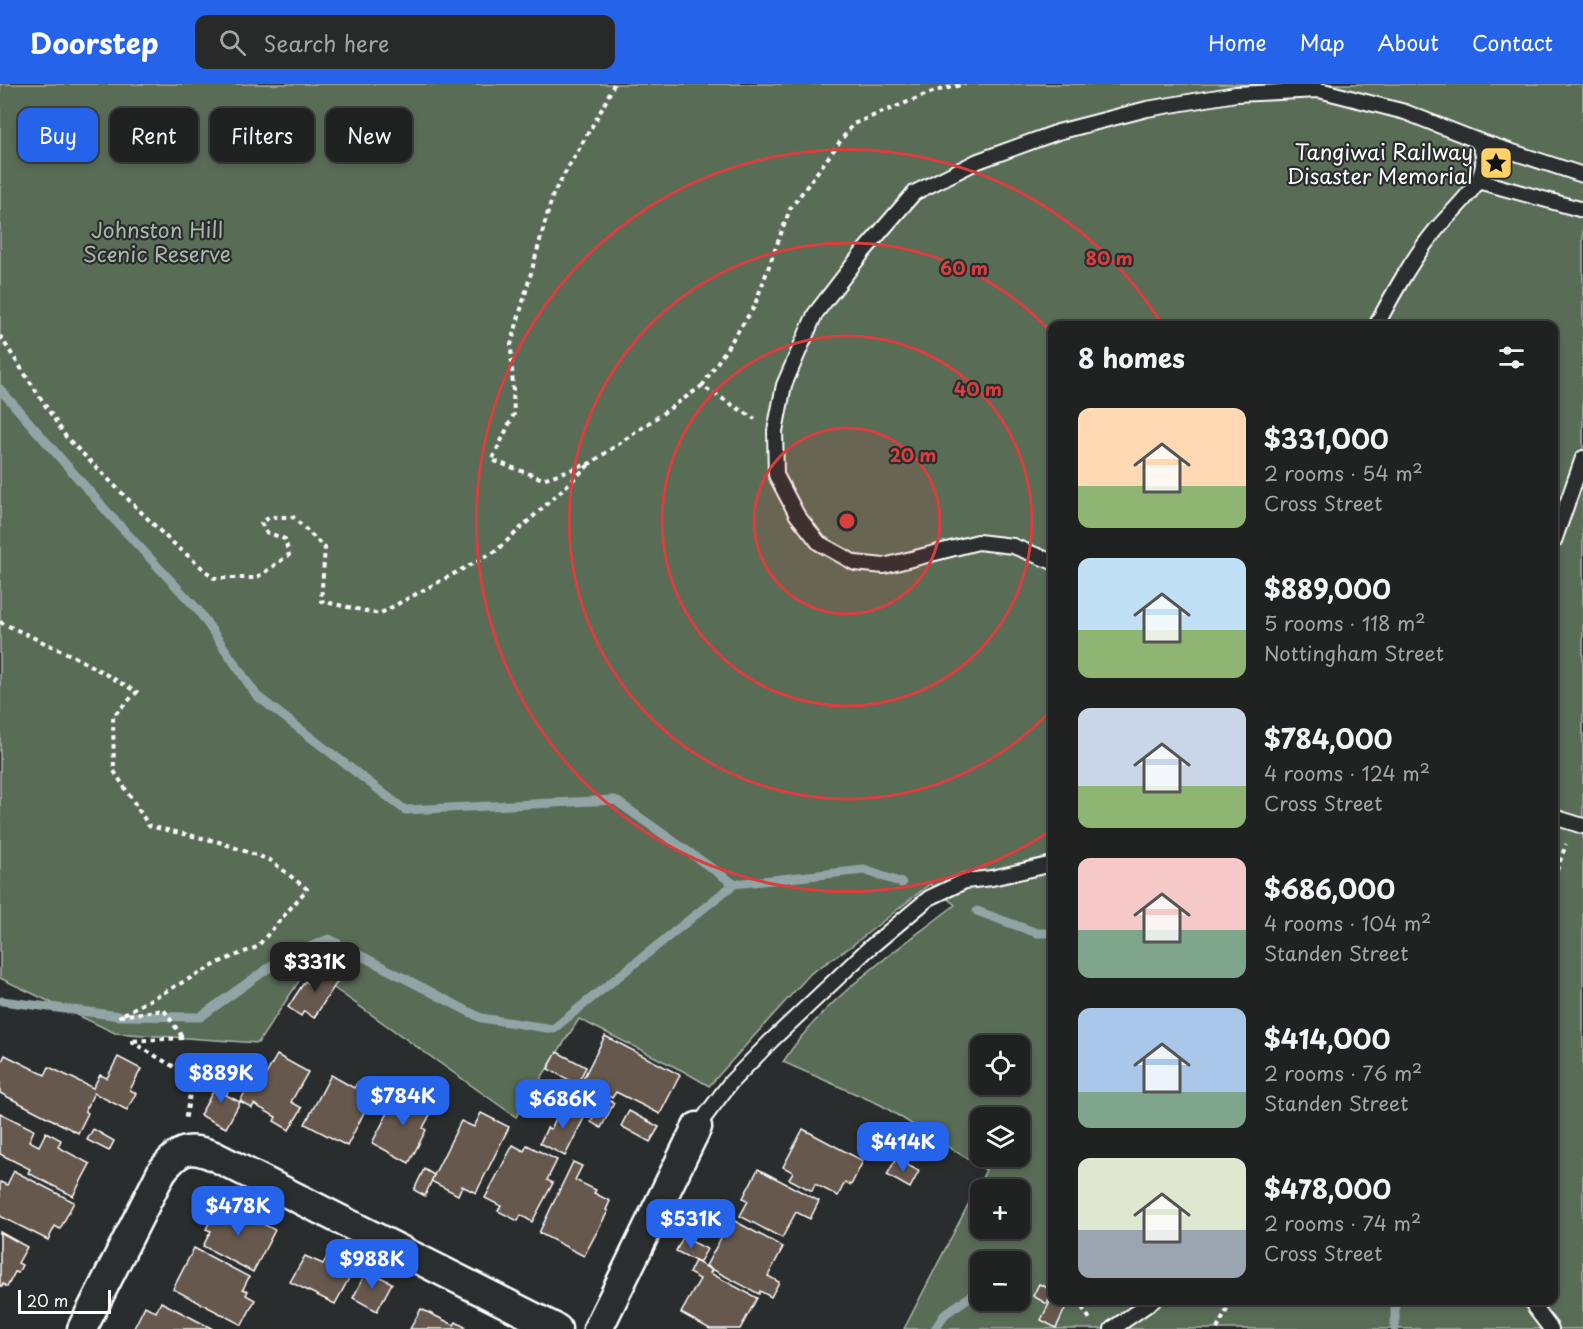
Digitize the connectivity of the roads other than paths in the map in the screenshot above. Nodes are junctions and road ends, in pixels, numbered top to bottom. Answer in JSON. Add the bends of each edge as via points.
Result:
{"nodes":[{"id":1,"x":1476,"y":140,"type":"junction"},
{"id":2,"x":1583,"y":175,"type":"edge"},
{"id":3,"x":1478,"y":181,"type":"junction"},
{"id":4,"x":1583,"y":210,"type":"edge"},
{"id":5,"x":1379,"y":321,"type":"edge"},
{"id":6,"x":1583,"y":458,"type":"edge"},
{"id":7,"x":1558,"y":530,"type":"edge"},
{"id":8,"x":1048,"y":560,"type":"edge"},
{"id":9,"x":1558,"y":818,"type":"edge"},
{"id":10,"x":1578,"y":825,"type":"edge"},
{"id":11,"x":1048,"y":865,"type":"edge"},
{"id":12,"x":698,"y":1127,"type":"joint"},
{"id":13,"x":1147,"y":1305,"type":"edge"},
{"id":14,"x":1534,"y":1305,"type":"edge"},
{"id":15,"x":82,"y":1329,"type":"edge"},
{"id":16,"x":557,"y":1329,"type":"edge"},
{"id":17,"x":598,"y":1329,"type":"edge"},
{"id":18,"x":1112,"y":1329,"type":"edge"},
{"id":19,"x":1551,"y":1329,"type":"edge"}],
"edges":[{"from":1,"to":2,"type":"lane"},
{"from":1,"to":3,"type":"lane","via":[[1485,156]]},
{"from":1,"to":8,"type":"lane","via":[[1405,112],[1320,90],[1236,94],[1147,109],[1059,132],[978,161],[914,193],[814,314],[784,385],[775,431],[776,475],[796,515],[819,543],[855,563],[884,566],[978,542],[1013,546]]},
{"from":3,"to":4,"type":"lane"},
{"from":3,"to":5,"type":"lane","via":[[1433,233]]},
{"from":6,"to":7,"type":"lane"},
{"from":9,"to":10,"type":"lane"},
{"from":11,"to":12,"type":"lane","via":[[965,881],[929,898],[771,1041],[731,1082]]},
{"from":12,"to":17,"type":"street"},
{"from":13,"to":18,"type":"lane"},
{"from":14,"to":19,"type":"lane"},
{"from":15,"to":16,"type":"street","via":[[162,1171],[178,1154],[195,1149]]}]}
